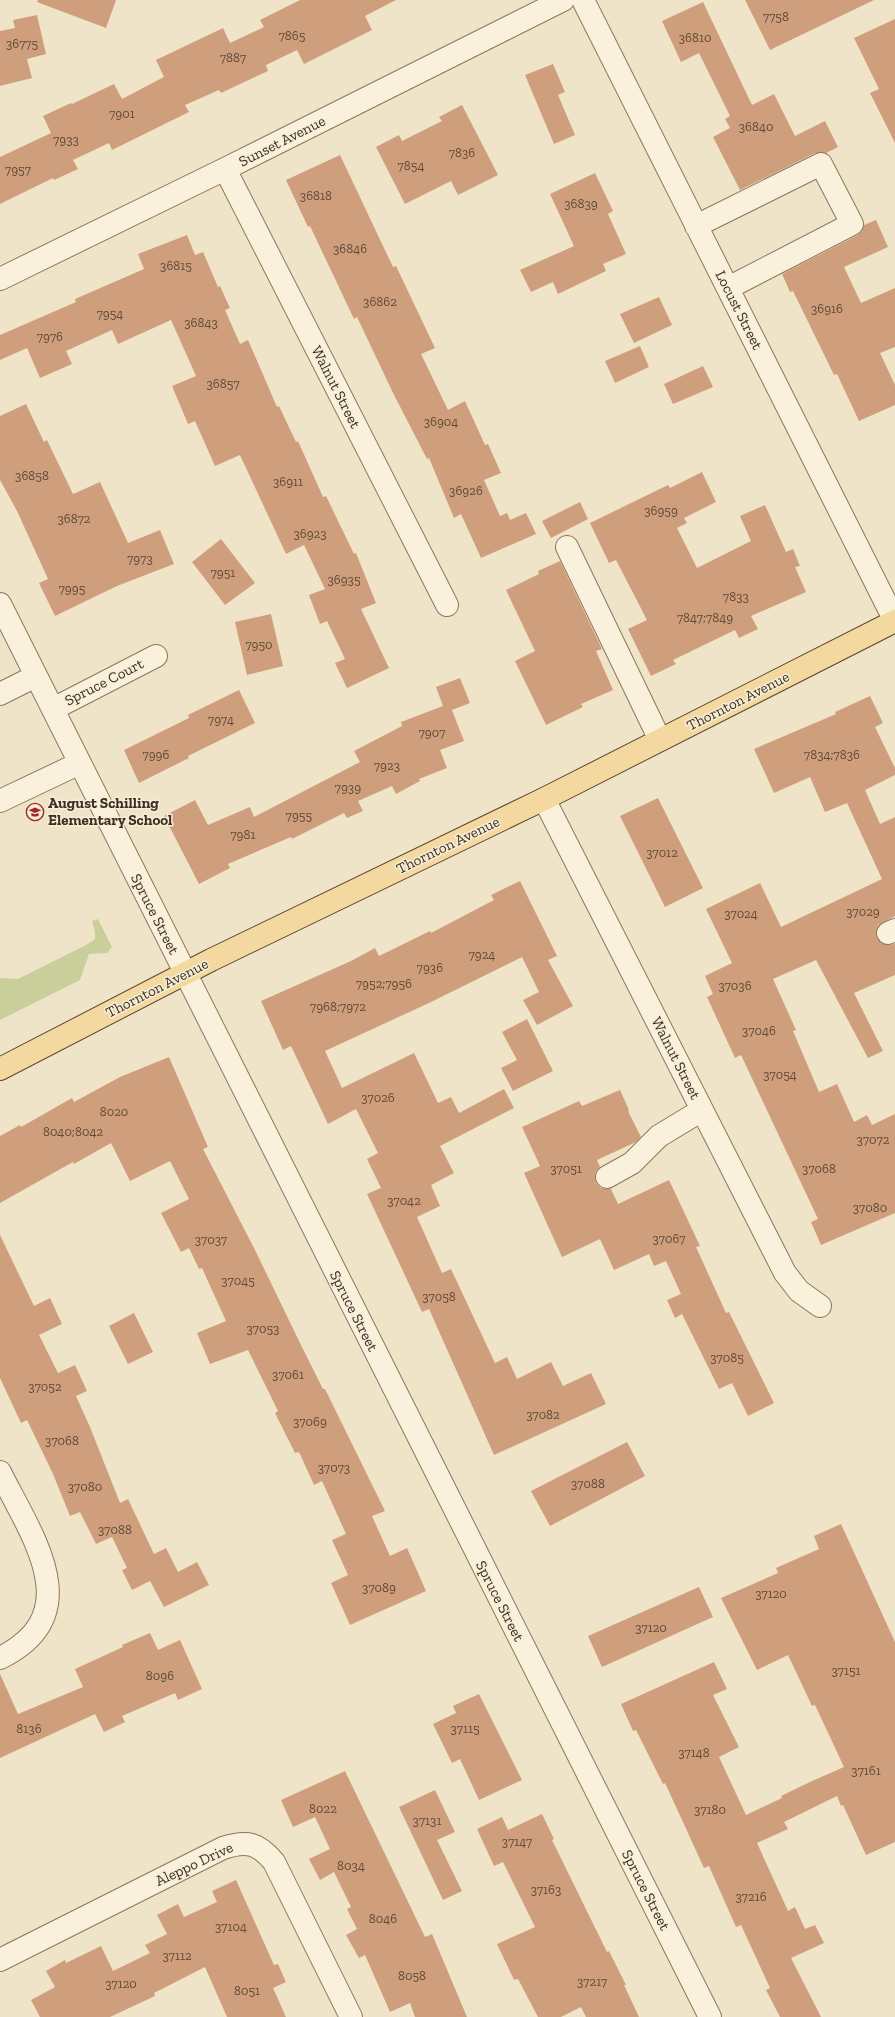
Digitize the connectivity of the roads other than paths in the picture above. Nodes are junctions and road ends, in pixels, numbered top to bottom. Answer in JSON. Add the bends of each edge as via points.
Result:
{"nodes":[{"id":1,"x":563,"y":0,"type":"edge"},
{"id":2,"x":583,"y":0,"type":"edge"},
{"id":3,"x":225,"y":169,"type":"junction"},
{"id":4,"x":696,"y":226,"type":"junction"},
{"id":5,"x":0,"y":279,"type":"edge"},
{"id":6,"x":728,"y":288,"type":"junction"},
{"id":7,"x":567,"y":548,"type":"dead end"},
{"id":8,"x":0,"y":604,"type":"edge"},
{"id":9,"x":447,"y":605,"type":"dead end"},
{"id":10,"x":895,"y":621,"type":"edge"},
{"id":11,"x":156,"y":656,"type":"dead end"},
{"id":12,"x":36,"y":676,"type":"junction"},
{"id":13,"x":0,"y":694,"type":"edge"},
{"id":14,"x":53,"y":709,"type":"junction"},
{"id":15,"x":660,"y":740,"type":"junction"},
{"id":16,"x":80,"y":763,"type":"junction"},
{"id":17,"x":544,"y":799,"type":"junction"},
{"id":18,"x":0,"y":801,"type":"edge"},
{"id":19,"x":185,"y":974,"type":"junction"},
{"id":20,"x":0,"y":1069,"type":"edge"},
{"id":21,"x":702,"y":1110,"type":"junction"},
{"id":22,"x":607,"y":1177,"type":"dead end"},
{"id":23,"x":820,"y":1306,"type":"dead end"},
{"id":24,"x":0,"y":1472,"type":"edge"},
{"id":25,"x":0,"y":1658,"type":"edge"},
{"id":26,"x":0,"y":1960,"type":"edge"},
{"id":27,"x":351,"y":2017,"type":"edge"},
{"id":28,"x":710,"y":2017,"type":"edge"}],
"edges":[{"from":1,"to":3,"type":"street","name":"Sunset Avenue"},
{"from":2,"to":4,"type":"street","name":"Locust Street"},
{"from":3,"to":5,"type":"street","name":"Sunset Avenue"},
{"from":3,"to":9,"type":"street","name":"Walnut Street"},
{"from":4,"to":6,"type":"street","name":"Locust Street"},
{"from":4,"to":6,"type":"street","via":[[821,164],[852,224]]},
{"from":6,"to":10,"type":"street","name":"Locust Street"},
{"from":7,"to":15,"type":"street"},
{"from":8,"to":12,"type":"street","name":"Spruce Street"},
{"from":10,"to":15,"type":"main road","name":"Thornton Avenue"},
{"from":11,"to":14,"type":"street","name":"Spruce Court"},
{"from":12,"to":13,"type":"street"},
{"from":12,"to":14,"type":"street","name":"Spruce Street"},
{"from":14,"to":16,"type":"street","name":"Spruce Street"},
{"from":15,"to":17,"type":"main road","name":"Thornton Avenue"},
{"from":16,"to":18,"type":"street"},
{"from":16,"to":19,"type":"street","name":"Spruce Street"},
{"from":17,"to":19,"type":"main road","name":"Thornton Avenue"},
{"from":17,"to":21,"type":"street","name":"Walnut Street"},
{"from":19,"to":20,"type":"main road","name":"Thornton Avenue"},
{"from":19,"to":28,"type":"street","name":"Spruce Street"},
{"from":21,"to":22,"type":"street","via":[[659,1136],[632,1163]]},
{"from":21,"to":23,"type":"street","name":"Walnut Street","via":[[785,1273],[799,1291]]},
{"from":24,"to":25,"type":"street","via":[[42,1556],[48,1580],[47,1608],[36,1633],[15,1651]]},
{"from":26,"to":27,"type":"street","name":"Aleppo Drive","via":[[223,1848],[251,1843],[265,1851],[274,1862]]}]}
